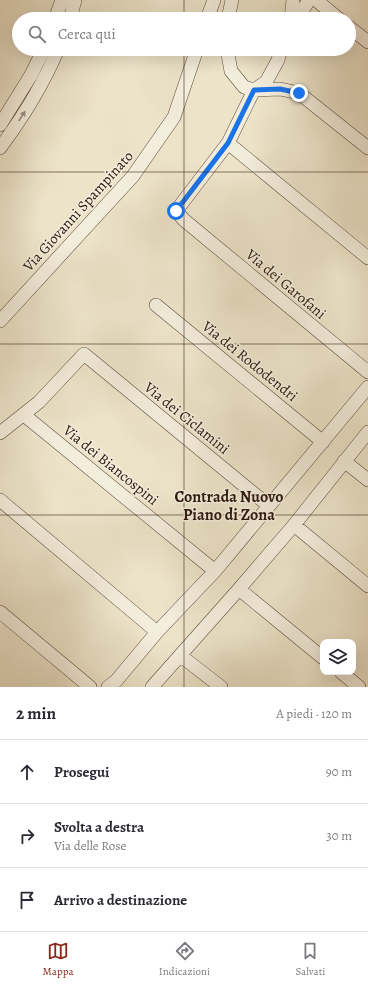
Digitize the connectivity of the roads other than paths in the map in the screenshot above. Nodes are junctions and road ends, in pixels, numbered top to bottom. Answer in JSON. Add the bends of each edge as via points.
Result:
{"nodes":[{"id":1,"x":62,"y":0,"type":"edge"},
{"id":2,"x":75,"y":0,"type":"edge"},
{"id":3,"x":214,"y":0,"type":"edge"},
{"id":4,"x":232,"y":0,"type":"edge"},
{"id":5,"x":293,"y":0,"type":"edge"},
{"id":6,"x":309,"y":0,"type":"edge"},
{"id":7,"x":316,"y":0,"type":"edge"},
{"id":8,"x":58,"y":12,"type":"edge"},
{"id":9,"x":72,"y":12,"type":"edge"},
{"id":10,"x":210,"y":12,"type":"edge"},
{"id":11,"x":229,"y":12,"type":"edge"},
{"id":12,"x":292,"y":12,"type":"edge"},
{"id":13,"x":301,"y":12,"type":"edge"},
{"id":14,"x":331,"y":12,"type":"edge"},
{"id":15,"x":356,"y":33,"type":"edge"},
{"id":16,"x":368,"y":42,"type":"edge"},
{"id":17,"x":41,"y":56,"type":"edge"},
{"id":18,"x":55,"y":56,"type":"edge"},
{"id":19,"x":195,"y":56,"type":"edge"},
{"id":20,"x":229,"y":56,"type":"edge"},
{"id":21,"x":279,"y":56,"type":"edge"},
{"id":22,"x":254,"y":90,"type":"junction"},
{"id":23,"x":0,"y":125,"type":"edge"},
{"id":24,"x":228,"y":143,"type":"junction"},
{"id":25,"x":0,"y":148,"type":"edge"},
{"id":26,"x":368,"y":148,"type":"edge"},
{"id":27,"x":368,"y":258,"type":"edge"},
{"id":28,"x":156,"y":305,"type":"dead end"},
{"id":29,"x":0,"y":321,"type":"edge"},
{"id":30,"x":368,"y":372,"type":"edge"},
{"id":31,"x":368,"y":387,"type":"edge"},
{"id":32,"x":24,"y":415,"type":"junction"},
{"id":33,"x":368,"y":432,"type":"edge"},
{"id":34,"x":0,"y":433,"type":"edge"},
{"id":35,"x":323,"y":442,"type":"junction"},
{"id":36,"x":344,"y":460,"type":"junction"},
{"id":37,"x":368,"y":480,"type":"edge"},
{"id":38,"x":0,"y":500,"type":"edge"},
{"id":39,"x":269,"y":506,"type":"junction"},
{"id":40,"x":294,"y":525,"type":"junction"},
{"id":41,"x":216,"y":570,"type":"junction"},
{"id":42,"x":368,"y":586,"type":"edge"},
{"id":43,"x":239,"y":589,"type":"junction"},
{"id":44,"x":0,"y":612,"type":"edge"},
{"id":45,"x":157,"y":632,"type":"junction"},
{"id":46,"x":181,"y":656,"type":"junction"},
{"id":47,"x":320,"y":656,"type":"edge"},
{"id":48,"x":345,"y":675,"type":"edge"},
{"id":49,"x":90,"y":687,"type":"edge"},
{"id":50,"x":108,"y":687,"type":"edge"},
{"id":51,"x":152,"y":687,"type":"edge"},
{"id":52,"x":221,"y":687,"type":"edge"},
{"id":53,"x":359,"y":687,"type":"edge"}],
"edges":[{"from":1,"to":8,"type":"street"},
{"from":2,"to":9,"type":"street"},
{"from":3,"to":10,"type":"street"},
{"from":4,"to":11,"type":"street"},
{"from":5,"to":12,"type":"street"},
{"from":6,"to":13,"type":"street"},
{"from":7,"to":14,"type":"street"},
{"from":15,"to":16,"type":"street"},
{"from":17,"to":23,"type":"street"},
{"from":25,"to":18,"type":"street","one_way":true,"via":[[35,96]]},
{"from":19,"to":29,"type":"street","name":"Via Giovanni Spampinato","via":[[174,117],[137,170]]},
{"from":20,"to":22,"type":"street","via":[[231,71],[244,87]]},
{"from":21,"to":22,"type":"street","via":[[266,82]]},
{"from":22,"to":24,"type":"street"},
{"from":22,"to":26,"type":"street","via":[[280,89],[299,93]]},
{"from":24,"to":27,"type":"street"},
{"from":24,"to":30,"type":"street","name":"Via dei Garofani","via":[[176,211]]},
{"from":28,"to":35,"type":"street","name":"Via dei Rododendri"},
{"from":31,"to":35,"type":"street"},
{"from":32,"to":34,"type":"street"},
{"from":32,"to":39,"type":"street","name":"Via dei Ciclamini","via":[[84,354]]},
{"from":32,"to":41,"type":"street","name":"Via dei Biancospini"},
{"from":33,"to":36,"type":"street"},
{"from":35,"to":39,"type":"street"},
{"from":36,"to":37,"type":"street"},
{"from":36,"to":40,"type":"street"},
{"from":38,"to":45,"type":"street"},
{"from":39,"to":41,"type":"street"},
{"from":40,"to":42,"type":"street"},
{"from":40,"to":43,"type":"street"},
{"from":41,"to":45,"type":"street"},
{"from":43,"to":46,"type":"street"},
{"from":43,"to":47,"type":"street"},
{"from":44,"to":49,"type":"street"},
{"from":45,"to":50,"type":"street"},
{"from":46,"to":51,"type":"street"},
{"from":46,"to":52,"type":"street"},
{"from":48,"to":53,"type":"street"}]}
